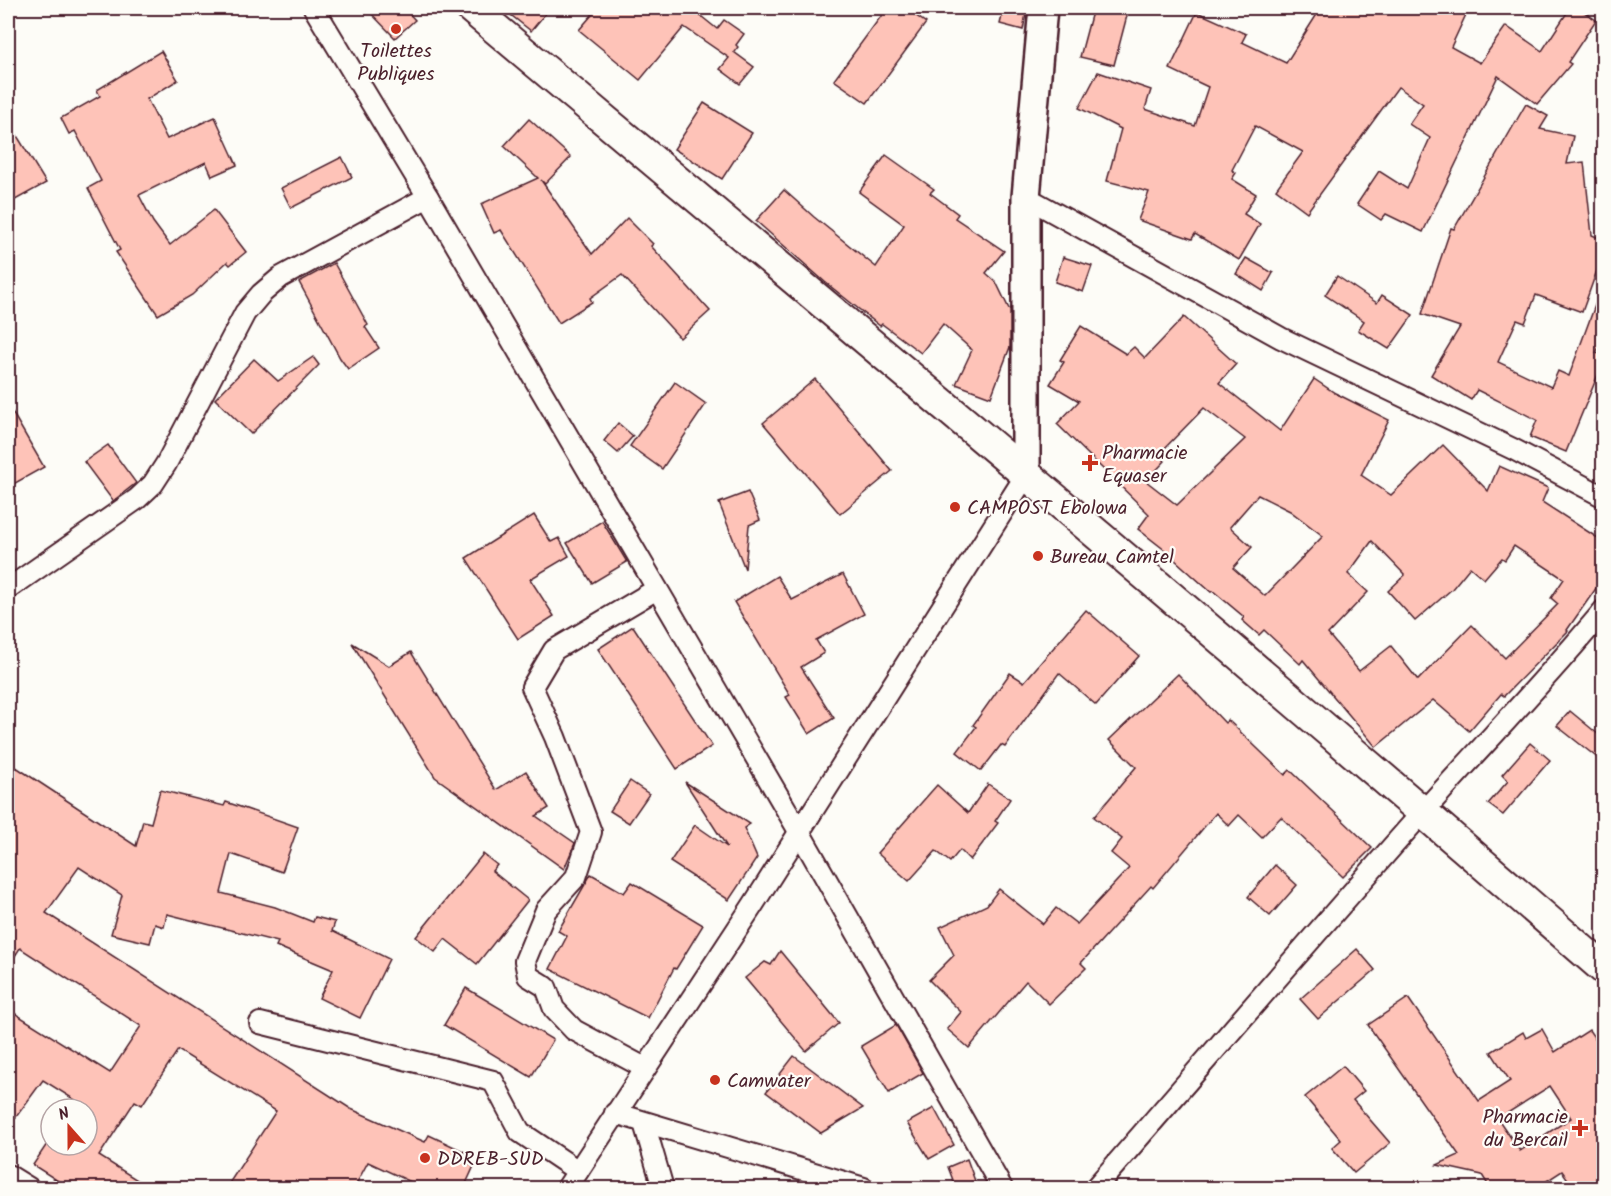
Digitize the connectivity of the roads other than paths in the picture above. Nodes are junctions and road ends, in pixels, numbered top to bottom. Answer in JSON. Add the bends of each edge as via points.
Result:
{"nodes":[{"id":1,"x":314,"y":8,"type":"edge"},
{"id":2,"x":471,"y":8,"type":"edge"},
{"id":3,"x":1043,"y":8,"type":"edge"},
{"id":4,"x":428,"y":197,"type":"junction"},
{"id":5,"x":1026,"y":197,"type":"junction"},
{"id":6,"x":1026,"y":475,"type":"junction"},
{"id":7,"x":1604,"y":497,"type":"edge"},
{"id":8,"x":8,"y":589,"type":"edge"},
{"id":9,"x":657,"y":589,"type":"junction"},
{"id":10,"x":1604,"y":610,"type":"edge"},
{"id":11,"x":1423,"y":812,"type":"junction"},
{"id":12,"x":800,"y":833,"type":"junction"},
{"id":13,"x":1604,"y":969,"type":"edge"},
{"id":14,"x":260,"y":1023,"type":"dead end"},
{"id":15,"x":645,"y":1068,"type":"junction"},
{"id":16,"x":615,"y":1113,"type":"junction"},
{"id":17,"x":644,"y":1123,"type":"junction"},
{"id":18,"x":578,"y":1171,"type":"junction"},
{"id":19,"x":8,"y":1175,"type":"edge"},
{"id":20,"x":29,"y":1188,"type":"edge"},
{"id":21,"x":567,"y":1188,"type":"edge"},
{"id":22,"x":663,"y":1188,"type":"edge"},
{"id":23,"x":864,"y":1188,"type":"edge"},
{"id":24,"x":1002,"y":1188,"type":"edge"},
{"id":25,"x":1095,"y":1188,"type":"edge"}],
"edges":[{"from":1,"to":4,"type":"street"},
{"from":2,"to":6,"type":"main road"},
{"from":3,"to":5,"type":"main road"},
{"from":4,"to":8,"type":"street","via":[[281,277],[261,294],[245,313],[153,484]]},
{"from":4,"to":9,"type":"street"},
{"from":5,"to":6,"type":"main road"},
{"from":5,"to":7,"type":"street","via":[[1281,338]]},
{"from":6,"to":11,"type":"main road"},
{"from":6,"to":12,"type":"street"},
{"from":9,"to":12,"type":"street"},
{"from":9,"to":15,"type":"street","via":[[554,650],[532,687],[591,832],[576,877],[546,910],[525,961],[528,976],[546,987],[554,1009],[574,1030]]},
{"from":10,"to":11,"type":"street"},
{"from":11,"to":13,"type":"main road"},
{"from":11,"to":25,"type":"street"},
{"from":12,"to":15,"type":"street"},
{"from":12,"to":24,"type":"street"},
{"from":14,"to":18,"type":"street","via":[[493,1081],[520,1132]]},
{"from":15,"to":16,"type":"street"},
{"from":16,"to":17,"type":"street"},
{"from":16,"to":18,"type":"street"},
{"from":17,"to":22,"type":"street"},
{"from":17,"to":23,"type":"street"},
{"from":18,"to":21,"type":"street"},
{"from":19,"to":20,"type":"street"}]}
